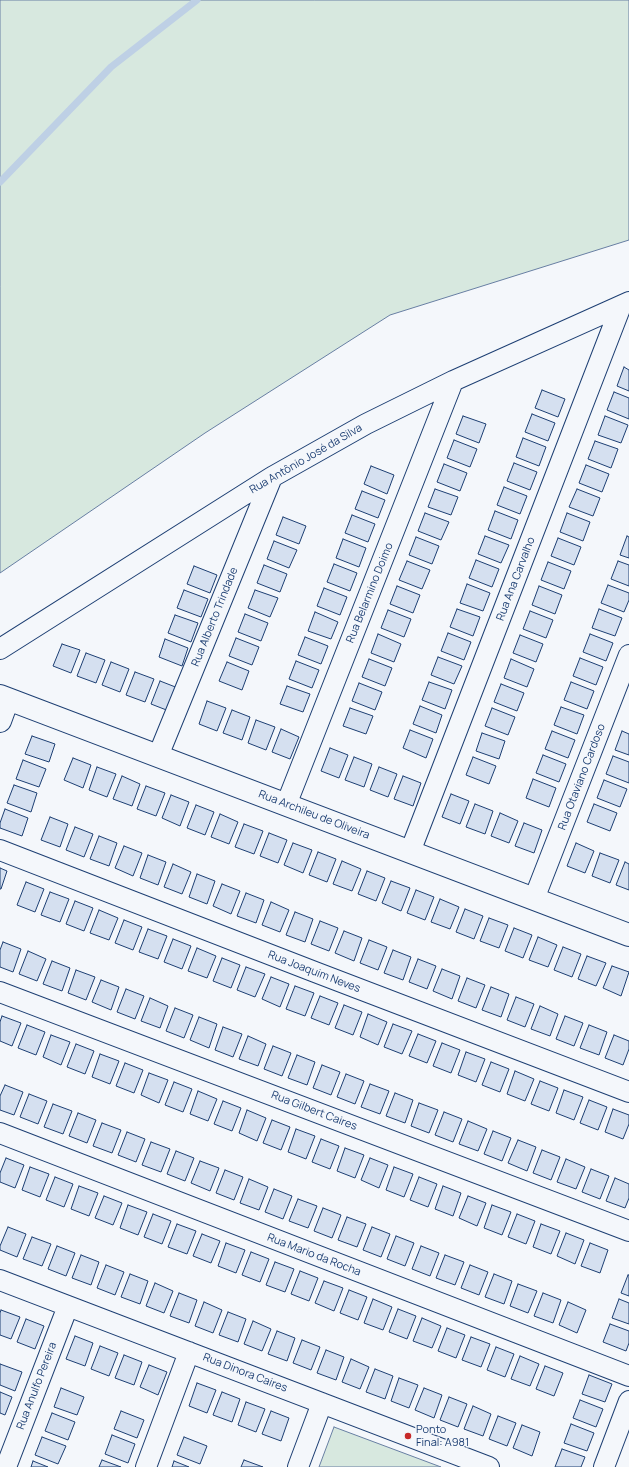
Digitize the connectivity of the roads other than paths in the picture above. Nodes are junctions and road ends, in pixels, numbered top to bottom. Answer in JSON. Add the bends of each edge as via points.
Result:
{"nodes":[{"id":1,"x":625,"y":304,"type":"edge"},
{"id":2,"x":453,"y":381,"type":"junction"},
{"id":3,"x":272,"y":478,"type":"junction"},
{"id":4,"x":0,"y":649,"type":"edge"},
{"id":5,"x":629,"y":655,"type":"edge"},
{"id":6,"x":4,"y":698,"type":"edge"},
{"id":7,"x":0,"y":721,"type":"edge"},
{"id":8,"x":158,"y":756,"type":"junction"},
{"id":9,"x":286,"y":804,"type":"junction"},
{"id":10,"x":0,"y":850,"type":"edge"},
{"id":11,"x":410,"y":852,"type":"junction"},
{"id":12,"x":534,"y":899,"type":"junction"},
{"id":13,"x":629,"y":935,"type":"edge"},
{"id":14,"x":0,"y":992,"type":"edge"},
{"id":15,"x":629,"y":1092,"type":"edge"},
{"id":16,"x":0,"y":1133,"type":"edge"},
{"id":17,"x":629,"y":1231,"type":"edge"},
{"id":18,"x":0,"y":1280,"type":"edge"},
{"id":19,"x":68,"y":1306,"type":"junction"},
{"id":20,"x":190,"y":1352,"type":"junction"},
{"id":21,"x":629,"y":1376,"type":"edge"},
{"id":22,"x":629,"y":1401,"type":"edge"},
{"id":23,"x":322,"y":1403,"type":"junction"},
{"id":24,"x":6,"y":1467,"type":"edge"},
{"id":25,"x":146,"y":1467,"type":"edge"},
{"id":26,"x":298,"y":1467,"type":"edge"},
{"id":27,"x":489,"y":1467,"type":"edge"},
{"id":28,"x":604,"y":1467,"type":"edge"}],
"edges":[{"from":1,"to":2,"type":"street","name":"Rua Antônio José da Silva"},
{"from":1,"to":11,"type":"street","name":"Rua Ana Carvalho"},
{"from":2,"to":3,"type":"street","name":"Rua Antônio José da Silva","via":[[366,424]]},
{"from":2,"to":9,"type":"street","name":"Rua Belarmino Doimo"},
{"from":3,"to":4,"type":"street","name":"Rua Antônio José da Silva"},
{"from":3,"to":8,"type":"street","name":"Rua Alberto Trindade"},
{"from":5,"to":12,"type":"street","name":"Rua Otaviano Cardoso"},
{"from":6,"to":7,"type":"street"},
{"from":6,"to":8,"type":"street","name":"Rua Archileu de Oliveira"},
{"from":8,"to":9,"type":"street","name":"Rua Archileu de Oliveira"},
{"from":9,"to":11,"type":"street","name":"Rua Archileu de Oliveira"},
{"from":10,"to":15,"type":"street","name":"Rua Joaquim Neves"},
{"from":11,"to":12,"type":"street","name":"Rua Archileu de Oliveira"},
{"from":12,"to":13,"type":"street","name":"Rua Archileu de Oliveira"},
{"from":14,"to":17,"type":"street","name":"Rua Gilbert Caires"},
{"from":16,"to":21,"type":"street","name":"Rua Mario da Rocha"},
{"from":18,"to":19,"type":"street","name":"Rua Dinora Caires"},
{"from":19,"to":20,"type":"street","name":"Rua Dinora Caires"},
{"from":19,"to":24,"type":"street","name":"Rua Anulfo Pereira"},
{"from":20,"to":23,"type":"street","name":"Rua Dinora Caires"},
{"from":20,"to":25,"type":"street"},
{"from":22,"to":28,"type":"street"},
{"from":23,"to":26,"type":"street"},
{"from":23,"to":27,"type":"street","name":"Rua Dinora Caires"}]}
